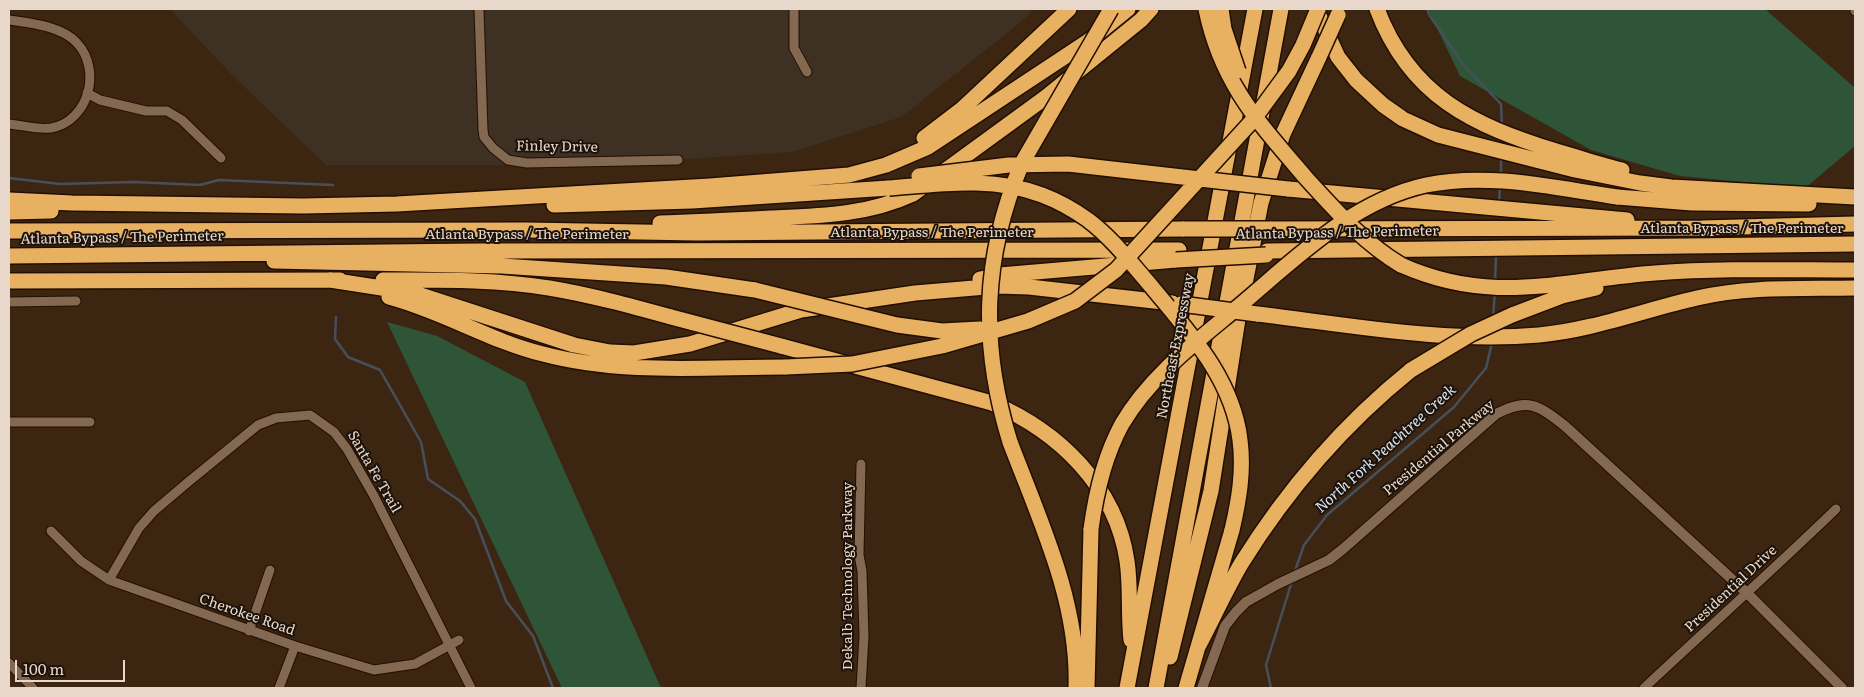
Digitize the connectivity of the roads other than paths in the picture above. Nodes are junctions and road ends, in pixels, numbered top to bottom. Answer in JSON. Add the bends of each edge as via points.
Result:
{"nodes":[{"id":1,"x":479,"y":9,"type":"edge"},
{"id":2,"x":794,"y":9,"type":"edge"},
{"id":3,"x":1069,"y":9,"type":"edge"},
{"id":4,"x":1111,"y":9,"type":"edge"},
{"id":5,"x":1128,"y":9,"type":"edge"},
{"id":6,"x":1151,"y":9,"type":"edge"},
{"id":7,"x":1206,"y":9,"type":"edge"},
{"id":8,"x":1221,"y":9,"type":"edge"},
{"id":9,"x":1255,"y":9,"type":"edge"},
{"id":10,"x":1281,"y":9,"type":"edge"},
{"id":11,"x":1317,"y":9,"type":"edge"},
{"id":12,"x":1377,"y":9,"type":"edge"},
{"id":13,"x":1339,"y":12,"type":"edge"},
{"id":14,"x":9,"y":20,"type":"edge"},
{"id":15,"x":807,"y":72,"type":"dead end"},
{"id":16,"x":87,"y":93,"type":"junction"},
{"id":17,"x":9,"y":124,"type":"edge"},
{"id":18,"x":222,"y":158,"type":"dead end"},
{"id":19,"x":678,"y":160,"type":"dead end"},
{"id":20,"x":807,"y":178,"type":"junction"},
{"id":21,"x":1308,"y":179,"type":"junction"},
{"id":22,"x":891,"y":183,"type":"junction"},
{"id":23,"x":1726,"y":190,"type":"junction"},
{"id":24,"x":1855,"y":197,"type":"edge"},
{"id":25,"x":9,"y":200,"type":"edge"},
{"id":26,"x":1855,"y":202,"type":"edge"},
{"id":27,"x":397,"y":204,"type":"junction"},
{"id":28,"x":210,"y":205,"type":"junction"},
{"id":29,"x":9,"y":212,"type":"edge"},
{"id":30,"x":1854,"y":224,"type":"edge"},
{"id":31,"x":1702,"y":228,"type":"junction"},
{"id":32,"x":526,"y":230,"type":"junction"},
{"id":33,"x":9,"y":231,"type":"edge"},
{"id":34,"x":1855,"y":244,"type":"edge"},
{"id":35,"x":182,"y":254,"type":"junction"},
{"id":36,"x":1178,"y":255,"type":"junction"},
{"id":37,"x":9,"y":256,"type":"edge"},
{"id":38,"x":1855,"y":270,"type":"edge"},
{"id":39,"x":1693,"y":271,"type":"junction"},
{"id":40,"x":80,"y":280,"type":"junction"},
{"id":41,"x":289,"y":280,"type":"junction"},
{"id":42,"x":330,"y":280,"type":"junction"},
{"id":43,"x":9,"y":281,"type":"edge"},
{"id":44,"x":1855,"y":288,"type":"edge"},
{"id":45,"x":9,"y":290,"type":"edge"},
{"id":46,"x":915,"y":293,"type":"junction"},
{"id":47,"x":76,"y":301,"type":"dead end"},
{"id":48,"x":9,"y":302,"type":"edge"},
{"id":49,"x":1004,"y":328,"type":"junction"},
{"id":50,"x":9,"y":422,"type":"edge"},
{"id":51,"x":90,"y":422,"type":"dead end"},
{"id":52,"x":861,"y":464,"type":"dead end"},
{"id":53,"x":1836,"y":509,"type":"dead end"},
{"id":54,"x":51,"y":531,"type":"dead end"},
{"id":55,"x":270,"y":570,"type":"dead end"},
{"id":56,"x":109,"y":580,"type":"junction"},
{"id":57,"x":1748,"y":594,"type":"junction"},
{"id":58,"x":249,"y":631,"type":"junction"},
{"id":59,"x":459,"y":640,"type":"dead end"},
{"id":60,"x":1199,"y":645,"type":"junction"},
{"id":61,"x":295,"y":646,"type":"junction"},
{"id":62,"x":449,"y":646,"type":"junction"},
{"id":63,"x":1133,"y":656,"type":"junction"},
{"id":64,"x":9,"y":663,"type":"edge"},
{"id":65,"x":33,"y":688,"type":"edge"},
{"id":66,"x":279,"y":688,"type":"edge"},
{"id":67,"x":471,"y":688,"type":"edge"},
{"id":68,"x":861,"y":688,"type":"edge"},
{"id":69,"x":1076,"y":688,"type":"edge"},
{"id":70,"x":1088,"y":688,"type":"edge"},
{"id":71,"x":1127,"y":688,"type":"edge"},
{"id":72,"x":1156,"y":688,"type":"edge"},
{"id":73,"x":1186,"y":688,"type":"edge"},
{"id":74,"x":1202,"y":688,"type":"edge"},
{"id":75,"x":1644,"y":688,"type":"edge"},
{"id":76,"x":1842,"y":688,"type":"edge"}],
"edges":[{"from":1,"to":19,"type":"street","name":"Finley Drive","via":[[484,137],[508,160],[548,164]]},
{"from":2,"to":15,"type":"street","via":[[794,48]]},
{"from":3,"to":20,"type":"highway","via":[[930,135],[889,157]]},
{"from":4,"to":69,"type":"highway","bridge":true,"via":[[1022,164],[998,234],[990,282],[988,328],[997,398],[1067,599]]},
{"from":5,"to":20,"type":"highway","via":[[1090,40],[928,147],[886,165],[849,175]]},
{"from":6,"to":32,"type":"highway","via":[[1046,97],[913,194],[896,202],[827,215]]},
{"from":7,"to":21,"type":"highway","bridge":true,"via":[[1215,42],[1242,101]]},
{"from":8,"to":21,"type":"highway","bridge":true,"via":[[1233,59],[1245,87],[1267,124]]},
{"from":9,"to":63,"type":"highway","name":"Northeast Expressway"},
{"from":10,"to":72,"type":"highway"},
{"from":11,"to":23,"type":"highway","via":[[1338,57],[1356,80],[1382,105],[1438,135],[1640,183]]},
{"from":11,"to":49,"type":"highway","bridge":true,"via":[[1298,53],[1267,102],[1116,270],[1075,301],[1028,322]]},
{"from":12,"to":23,"type":"highway","via":[[1401,58],[1432,92],[1466,117],[1534,144],[1617,169]]},
{"from":13,"to":72,"type":"highway","bridge":true,"via":[[1283,134],[1261,203],[1238,319],[1211,491],[1172,651]]},
{"from":14,"to":16,"type":"street","via":[[62,32],[77,42],[88,60]]},
{"from":16,"to":17,"type":"street","via":[[86,102],[79,112],[58,126],[48,129]]},
{"from":16,"to":18,"type":"street","via":[[100,100],[146,111],[167,111],[182,120]]},
{"from":20,"to":27,"type":"highway"},
{"from":21,"to":39,"type":"highway","bridge":true,"via":[[1348,225],[1381,253],[1415,271],[1465,286],[1496,289]]},
{"from":22,"to":27,"type":"highway","via":[[692,201],[503,207]]},
{"from":22,"to":31,"type":"highway","bridge":true,"via":[[1009,165],[1068,164],[1288,189]]},
{"from":22,"to":60,"type":"highway","bridge":true,"via":[[970,181],[1004,185],[1028,190],[1065,205],[1108,238],[1209,358],[1223,384],[1240,439],[1240,496]]},
{"from":23,"to":24,"type":"highway"},
{"from":25,"to":28,"type":"highway"},
{"from":26,"to":70,"type":"highway","bridge":true,"via":[[1744,205],[1617,197],[1503,181],[1446,181],[1377,202],[1335,227],[1181,355],[1143,393],[1122,424],[1105,461],[1091,529]]},
{"from":27,"to":28,"type":"highway"},
{"from":28,"to":29,"type":"highway"},
{"from":30,"to":31,"type":"highway","name":"Atlanta Bypass / The Perimeter"},
{"from":31,"to":32,"type":"highway","name":"Atlanta Bypass / The Perimeter","bridge":true,"via":[[706,233]]},
{"from":32,"to":33,"type":"highway","name":"Atlanta Bypass / The Perimeter"},
{"from":34,"to":36,"type":"highway","name":"Atlanta Bypass / The Perimeter"},
{"from":35,"to":36,"type":"highway","name":"Atlanta Bypass / The Perimeter","via":[[829,249]]},
{"from":35,"to":37,"type":"highway","name":"Atlanta Bypass / The Perimeter"},
{"from":35,"to":49,"type":"highway","bridge":true,"via":[[294,263],[502,266],[666,277],[755,290],[897,325],[942,331]]},
{"from":36,"to":46,"type":"highway","via":[[1000,275]]},
{"from":38,"to":39,"type":"highway"},
{"from":39,"to":60,"type":"highway","bridge":true,"via":[[1562,296],[1471,334],[1411,370],[1374,400],[1322,455],[1277,511],[1241,564]]},
{"from":40,"to":41,"type":"highway"},
{"from":40,"to":43,"type":"highway"},
{"from":40,"to":45,"type":"highway","via":[[32,290]]},
{"from":41,"to":42,"type":"highway"},
{"from":41,"to":49,"type":"highway","bridge":true,"via":[[342,287],[404,301],[499,340],[568,360],[632,368],[832,366],[942,346]]},
{"from":42,"to":46,"type":"highway","via":[[414,293],[574,345],[634,353],[690,344],[800,310]]},
{"from":42,"to":63,"type":"highway","bridge":true,"via":[[483,281],[548,288],[595,297],[992,403],[1039,427],[1060,444],[1104,495],[1121,534],[1129,577]]},
{"from":44,"to":46,"type":"highway","bridge":true,"via":[[1731,292],[1568,331],[1507,338],[1401,332],[1028,287],[998,286]]},
{"from":47,"to":48,"type":"street"},
{"from":50,"to":51,"type":"street"},
{"from":52,"to":68,"type":"street","name":"Dekalb Technology Parkway","via":[[859,555],[864,636]]},
{"from":53,"to":57,"type":"street","name":"Presidential Drive"},
{"from":54,"to":56,"type":"street","name":"Cherokee Road","via":[[81,561]]},
{"from":55,"to":58,"type":"street"},
{"from":56,"to":58,"type":"street","name":"Cherokee Road"},
{"from":56,"to":62,"type":"street","name":"Santa Fe Trail","via":[[140,528],[154,511],[187,483],[258,425],[276,418],[310,415],[334,432],[347,449]]},
{"from":57,"to":74,"type":"street","name":"Presidential Parkway","via":[[1565,426],[1544,410],[1527,404],[1513,406],[1496,414],[1329,560],[1246,602],[1225,626]]},
{"from":57,"to":75,"type":"street","name":"Presidential Drive"},
{"from":57,"to":76,"type":"street","name":"Presidential Parkway"},
{"from":58,"to":61,"type":"street","name":"Cherokee Road"},
{"from":59,"to":62,"type":"street","name":"Cherokee Road"},
{"from":60,"to":73,"type":"highway"},
{"from":61,"to":62,"type":"street","name":"Cherokee Road","via":[[374,670],[415,664]]},
{"from":61,"to":66,"type":"street"},
{"from":62,"to":67,"type":"street","name":"Santa Fe Trail"},
{"from":63,"to":71,"type":"highway","name":"Northeast Expressway"},
{"from":64,"to":65,"type":"street"}]}
